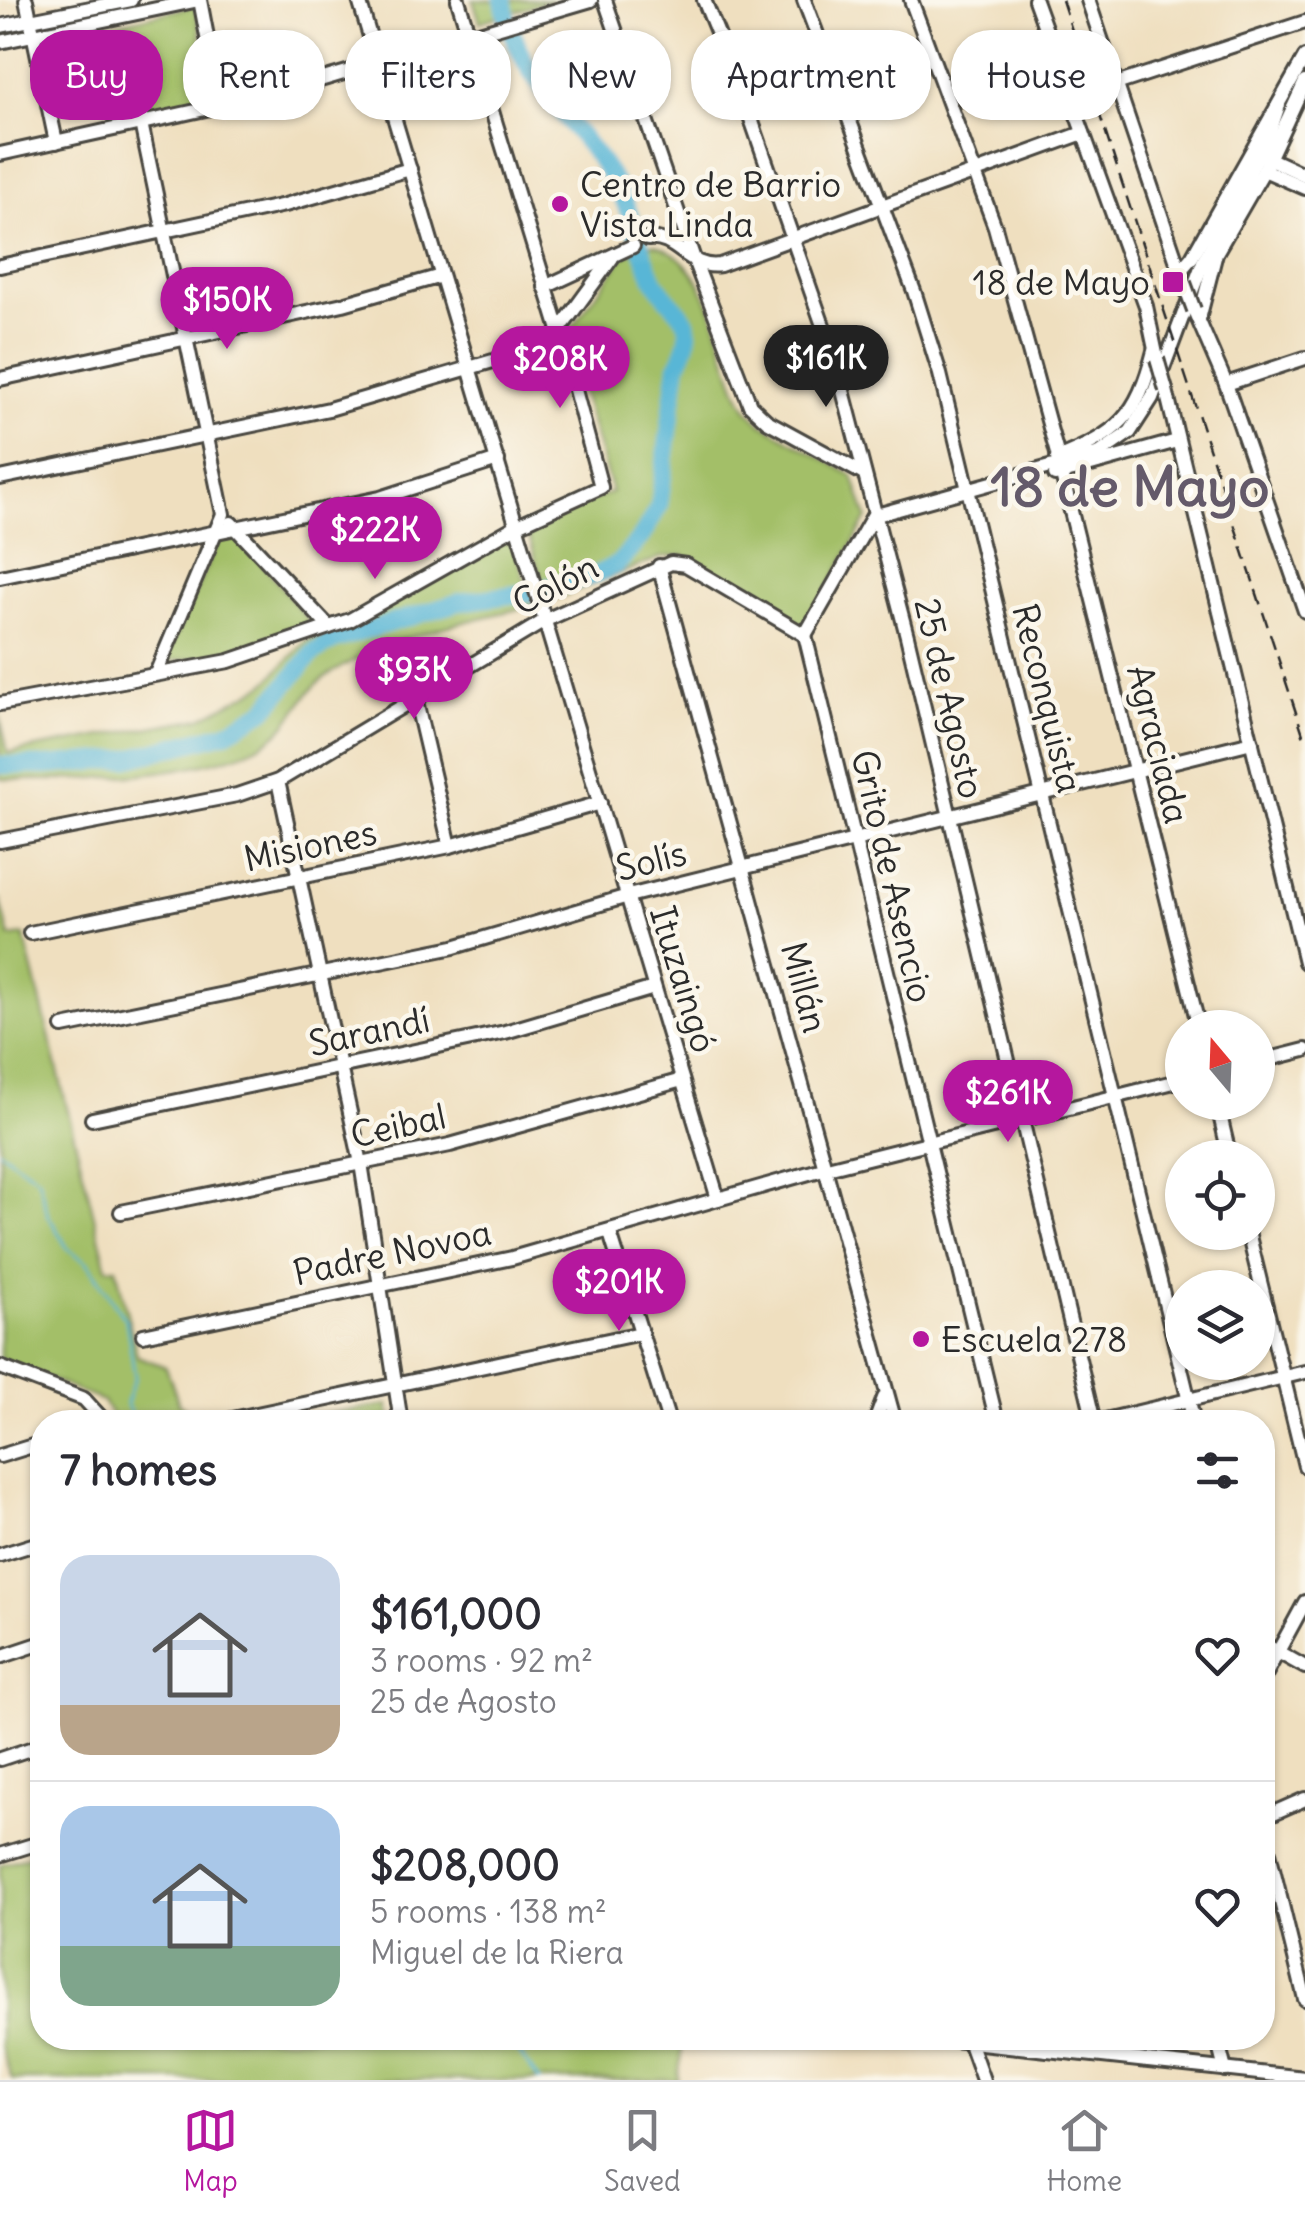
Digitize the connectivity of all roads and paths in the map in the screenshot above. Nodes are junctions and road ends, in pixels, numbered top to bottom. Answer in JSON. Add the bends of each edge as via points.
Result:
{"nodes":[{"id":1,"x":26,"y":0,"type":"edge"},
{"id":2,"x":131,"y":0,"type":"edge"},
{"id":3,"x":199,"y":0,"type":"edge"},
{"id":4,"x":358,"y":0,"type":"edge"},
{"id":5,"x":458,"y":0,"type":"edge"},
{"id":6,"x":590,"y":0,"type":"edge"},
{"id":7,"x":605,"y":0,"type":"edge"},
{"id":8,"x":704,"y":0,"type":"edge"},
{"id":9,"x":804,"y":0,"type":"edge"},
{"id":10,"x":910,"y":0,"type":"edge"},
{"id":11,"x":1035,"y":0,"type":"edge"},
{"id":12,"x":1088,"y":0,"type":"edge"},
{"id":13,"x":30,"y":20,"type":"junction"},
{"id":14,"x":1305,"y":22,"type":"edge"},
{"id":15,"x":0,"y":26,"type":"edge"},
{"id":16,"x":33,"y":30,"type":"edge"},
{"id":17,"x":58,"y":30,"type":"edge"},
{"id":18,"x":205,"y":30,"type":"edge"},
{"id":19,"x":368,"y":30,"type":"edge"},
{"id":20,"x":466,"y":30,"type":"edge"},
{"id":21,"x":488,"y":30,"type":"edge"},
{"id":22,"x":1098,"y":30,"type":"edge"},
{"id":23,"x":30,"y":36,"type":"edge"},
{"id":24,"x":0,"y":42,"type":"edge"},
{"id":25,"x":1305,"y":57,"type":"edge"},
{"id":26,"x":1121,"y":82,"type":"edge"},
{"id":27,"x":1305,"y":82,"type":"edge"},
{"id":28,"x":1121,"y":99,"type":"edge"},
{"id":29,"x":1284,"y":108,"type":"junction"},
{"id":30,"x":183,"y":114,"type":"edge"},
{"id":31,"x":51,"y":120,"type":"edge"},
{"id":32,"x":395,"y":120,"type":"edge"},
{"id":33,"x":494,"y":120,"type":"edge"},
{"id":34,"x":141,"y":124,"type":"junction"},
{"id":35,"x":1083,"y":133,"type":"junction"},
{"id":36,"x":56,"y":142,"type":"junction"},
{"id":37,"x":0,"y":154,"type":"edge"},
{"id":38,"x":1267,"y":165,"type":"junction"},
{"id":39,"x":410,"y":168,"type":"junction"},
{"id":40,"x":974,"y":171,"type":"junction"},
{"id":41,"x":1305,"y":175,"type":"edge"},
{"id":42,"x":1305,"y":188,"type":"edge"},
{"id":43,"x":881,"y":206,"type":"junction"},
{"id":44,"x":164,"y":232,"type":"junction"},
{"id":45,"x":648,"y":238,"type":"dead end"},
{"id":46,"x":790,"y":239,"type":"junction"},
{"id":47,"x":633,"y":246,"type":"dead end"},
{"id":48,"x":612,"y":258,"type":"junction"},
{"id":49,"x":696,"y":265,"type":"junction"},
{"id":50,"x":0,"y":266,"type":"edge"},
{"id":51,"x":441,"y":276,"type":"junction"},
{"id":52,"x":1182,"y":277,"type":"junction"},
{"id":53,"x":545,"y":286,"type":"junction"},
{"id":54,"x":1196,"y":314,"type":"junction"},
{"id":55,"x":559,"y":330,"type":"junction"},
{"id":56,"x":186,"y":340,"type":"junction"},
{"id":57,"x":1156,"y":354,"type":"junction"},
{"id":58,"x":1305,"y":358,"type":"edge"},
{"id":59,"x":470,"y":369,"type":"junction"},
{"id":60,"x":0,"y":379,"type":"edge"},
{"id":61,"x":1226,"y":384,"type":"junction"},
{"id":62,"x":207,"y":436,"type":"junction"},
{"id":63,"x":1177,"y":440,"type":"junction"},
{"id":64,"x":1058,"y":458,"type":"junction"},
{"id":65,"x":498,"y":460,"type":"junction"},
{"id":66,"x":864,"y":474,"type":"junction"},
{"id":67,"x":1025,"y":475,"type":"junction"},
{"id":68,"x":1062,"y":475,"type":"junction"},
{"id":69,"x":0,"y":478,"type":"edge"},
{"id":70,"x":967,"y":491,"type":"junction"},
{"id":71,"x":223,"y":514,"type":"junction"},
{"id":72,"x":873,"y":516,"type":"junction"},
{"id":73,"x":518,"y":525,"type":"junction"},
{"id":74,"x":235,"y":528,"type":"junction"},
{"id":75,"x":216,"y":531,"type":"junction"},
{"id":76,"x":659,"y":566,"type":"junction"},
{"id":77,"x":1299,"y":572,"type":"edge"},
{"id":78,"x":0,"y":576,"type":"edge"},
{"id":79,"x":1305,"y":610,"type":"edge"},
{"id":80,"x":546,"y":620,"type":"junction"},
{"id":81,"x":330,"y":627,"type":"junction"},
{"id":82,"x":805,"y":635,"type":"junction"},
{"id":83,"x":157,"y":671,"type":"junction"},
{"id":84,"x":415,"y":697,"type":"junction"},
{"id":85,"x":0,"y":704,"type":"edge"},
{"id":86,"x":1252,"y":742,"type":"junction"},
{"id":87,"x":1134,"y":772,"type":"junction"},
{"id":88,"x":278,"y":781,"type":"junction"},
{"id":89,"x":1041,"y":795,"type":"junction"},
{"id":90,"x":600,"y":803,"type":"junction"},
{"id":91,"x":948,"y":819,"type":"junction"},
{"id":92,"x":0,"y":841,"type":"edge"},
{"id":93,"x":854,"y":842,"type":"junction"},
{"id":94,"x":450,"y":846,"type":"junction"},
{"id":95,"x":742,"y":868,"type":"junction"},
{"id":96,"x":300,"y":879,"type":"junction"},
{"id":97,"x":628,"y":896,"type":"junction"},
{"id":98,"x":30,"y":932,"type":"dead end"},
{"id":99,"x":1305,"y":962,"type":"edge"},
{"id":100,"x":322,"y":972,"type":"junction"},
{"id":101,"x":654,"y":988,"type":"junction"},
{"id":102,"x":1194,"y":1010,"type":"edge"},
{"id":103,"x":63,"y":1027,"type":"dead end"},
{"id":104,"x":1305,"y":1050,"type":"edge"},
{"id":105,"x":1275,"y":1058,"type":"edge"},
{"id":106,"x":340,"y":1068,"type":"junction"},
{"id":107,"x":682,"y":1080,"type":"junction"},
{"id":108,"x":1165,"y":1084,"type":"edge"},
{"id":109,"x":1114,"y":1096,"type":"junction"},
{"id":110,"x":92,"y":1120,"type":"dead end"},
{"id":111,"x":1020,"y":1120,"type":"junction"},
{"id":112,"x":927,"y":1143,"type":"junction"},
{"id":113,"x":361,"y":1163,"type":"junction"},
{"id":114,"x":823,"y":1169,"type":"junction"},
{"id":115,"x":718,"y":1200,"type":"junction"},
{"id":116,"x":121,"y":1212,"type":"dead end"},
{"id":117,"x":610,"y":1233,"type":"junction"},
{"id":118,"x":1252,"y":1250,"type":"edge"},
{"id":119,"x":382,"y":1284,"type":"junction"},
{"id":120,"x":641,"y":1333,"type":"junction"},
{"id":121,"x":144,"y":1335,"type":"dead end"},
{"id":122,"x":0,"y":1367,"type":"edge"},
{"id":123,"x":1305,"y":1372,"type":"edge"},
{"id":124,"x":1283,"y":1377,"type":"junction"},
{"id":125,"x":394,"y":1388,"type":"junction"},
{"id":126,"x":885,"y":1396,"type":"junction"},
{"id":127,"x":1189,"y":1400,"type":"junction"},
{"id":128,"x":94,"y":1410,"type":"edge"},
{"id":129,"x":280,"y":1410,"type":"edge"},
{"id":130,"x":399,"y":1410,"type":"edge"},
{"id":131,"x":665,"y":1410,"type":"edge"},
{"id":132,"x":880,"y":1410,"type":"edge"},
{"id":133,"x":890,"y":1410,"type":"edge"},
{"id":134,"x":994,"y":1410,"type":"edge"},
{"id":135,"x":1093,"y":1410,"type":"edge"},
{"id":136,"x":1147,"y":1410,"type":"edge"},
{"id":137,"x":1191,"y":1410,"type":"edge"},
{"id":138,"x":30,"y":1447,"type":"edge"},
{"id":139,"x":0,"y":1456,"type":"edge"},
{"id":140,"x":1305,"y":1466,"type":"edge"},
{"id":141,"x":30,"y":1546,"type":"edge"},
{"id":142,"x":0,"y":1556,"type":"edge"},
{"id":143,"x":1305,"y":1602,"type":"edge"},
{"id":144,"x":30,"y":1647,"type":"edge"},
{"id":145,"x":1275,"y":1650,"type":"edge"},
{"id":146,"x":1278,"y":1652,"type":"junction"},
{"id":147,"x":0,"y":1657,"type":"edge"},
{"id":148,"x":1275,"y":1657,"type":"edge"},
{"id":149,"x":1305,"y":1667,"type":"edge"},
{"id":150,"x":30,"y":1749,"type":"edge"},
{"id":151,"x":0,"y":1759,"type":"edge"},
{"id":152,"x":1305,"y":1799,"type":"edge"},
{"id":153,"x":1275,"y":1814,"type":"edge"},
{"id":154,"x":30,"y":1846,"type":"edge"},
{"id":155,"x":0,"y":1856,"type":"edge"},
{"id":156,"x":1275,"y":1875,"type":"edge"},
{"id":157,"x":1305,"y":1999,"type":"edge"},
{"id":158,"x":973,"y":2050,"type":"edge"},
{"id":159,"x":1093,"y":2050,"type":"edge"},
{"id":160,"x":1219,"y":2050,"type":"edge"},
{"id":161,"x":1225,"y":2070,"type":"junction"},
{"id":162,"x":1305,"y":2078,"type":"edge"},
{"id":163,"x":983,"y":2080,"type":"edge"}],
"edges":[{"from":1,"to":13,"type":"street"},
{"from":2,"to":13,"type":"street"},
{"from":3,"to":17,"type":"street"},
{"from":3,"to":18,"type":"street"},
{"from":4,"to":19,"type":"street","name":"Ituzaingó"},
{"from":5,"to":20,"type":"street"},
{"from":6,"to":21,"type":"street"},
{"from":7,"to":49,"type":"street"},
{"from":8,"to":46,"type":"street","name":"25 de Agosto"},
{"from":9,"to":43,"type":"street","name":"Reconquista"},
{"from":10,"to":40,"type":"street"},
{"from":11,"to":35,"type":"street"},
{"from":12,"to":22,"type":"street"},
{"from":13,"to":15,"type":"street"},
{"from":13,"to":16,"type":"street"},
{"from":14,"to":26,"type":"street"},
{"from":23,"to":24,"type":"street"},
{"from":25,"to":29,"type":"street"},
{"from":27,"to":29,"type":"street"},
{"from":28,"to":52,"type":"street"},
{"from":29,"to":38,"type":"street"},
{"from":29,"to":52,"type":"street"},
{"from":29,"to":67,"type":"street","via":[[1215,234],[1152,398],[1118,444]]},
{"from":30,"to":34,"type":"street"},
{"from":31,"to":36,"type":"street"},
{"from":32,"to":39,"type":"street","name":"Ituzaingó"},
{"from":33,"to":53,"type":"street"},
{"from":34,"to":36,"type":"street"},
{"from":34,"to":44,"type":"street"},
{"from":35,"to":40,"type":"street"},
{"from":35,"to":57,"type":"street","via":[[1146,306]]},
{"from":36,"to":37,"type":"street"},
{"from":38,"to":41,"type":"street"},
{"from":38,"to":42,"type":"street"},
{"from":38,"to":54,"type":"street","via":[[1216,253]]},
{"from":39,"to":44,"type":"street"},
{"from":39,"to":51,"type":"street","name":"Ituzaingó"},
{"from":40,"to":43,"type":"street"},
{"from":40,"to":64,"type":"street"},
{"from":43,"to":46,"type":"street"},
{"from":43,"to":70,"type":"street","name":"Reconquista","via":[[940,374]]},
{"from":44,"to":50,"type":"street"},
{"from":44,"to":56,"type":"street"},
{"from":45,"to":49,"type":"street","via":[[664,239]]},
{"from":46,"to":49,"type":"street","via":[[720,265]]},
{"from":46,"to":66,"type":"street","name":"25 de Agosto","via":[[835,360]]},
{"from":47,"to":48,"type":"street"},
{"from":48,"to":53,"type":"street"},
{"from":48,"to":55,"type":"street"},
{"from":49,"to":66,"type":"street","via":[[750,404],[767,422]]},
{"from":51,"to":56,"type":"street"},
{"from":51,"to":59,"type":"street","name":"Ituzaingó"},
{"from":52,"to":54,"type":"street","bridge":true},
{"from":53,"to":55,"type":"street"},
{"from":54,"to":61,"type":"street"},
{"from":55,"to":59,"type":"street","via":[[534,349]]},
{"from":55,"to":73,"type":"street","via":[[602,480],[598,490]]},
{"from":56,"to":60,"type":"street"},
{"from":56,"to":62,"type":"street"},
{"from":57,"to":63,"type":"street","bridge":true},
{"from":57,"to":64,"type":"street","via":[[1118,429]]},
{"from":58,"to":61,"type":"street"},
{"from":59,"to":62,"type":"street"},
{"from":59,"to":65,"type":"street","name":"Ituzaingó"},
{"from":61,"to":77,"type":"street"},
{"from":62,"to":69,"type":"street"},
{"from":62,"to":71,"type":"street"},
{"from":63,"to":68,"type":"street"},
{"from":63,"to":86,"type":"street"},
{"from":64,"to":67,"type":"street"},
{"from":65,"to":73,"type":"street","name":"Ituzaingó"},
{"from":65,"to":74,"type":"street","via":[[380,498]]},
{"from":66,"to":72,"type":"street","name":"25 de Agosto"},
{"from":67,"to":68,"type":"street"},
{"from":67,"to":70,"type":"street"},
{"from":68,"to":87,"type":"street","name":"Agraciada"},
{"from":70,"to":72,"type":"street"},
{"from":70,"to":89,"type":"street","name":"Reconquista"},
{"from":71,"to":74,"type":"street"},
{"from":71,"to":75,"type":"street"},
{"from":72,"to":82,"type":"street"},
{"from":72,"to":91,"type":"street","name":"25 de Agosto"},
{"from":73,"to":80,"type":"street","name":"Ituzaingó"},
{"from":73,"to":81,"type":"street"},
{"from":74,"to":75,"type":"street"},
{"from":74,"to":81,"type":"street"},
{"from":75,"to":78,"type":"street"},
{"from":75,"to":83,"type":"street"},
{"from":76,"to":80,"type":"street","name":"Colón"},
{"from":76,"to":82,"type":"street","via":[[686,565]]},
{"from":76,"to":95,"type":"street","name":"Millán"},
{"from":77,"to":79,"type":"street"},
{"from":80,"to":84,"type":"street","name":"Colón"},
{"from":80,"to":90,"type":"street","name":"Ituzaingó"},
{"from":81,"to":83,"type":"street","via":[[228,661]]},
{"from":82,"to":93,"type":"street","name":"Grito de Asencio"},
{"from":83,"to":85,"type":"street"},
{"from":84,"to":88,"type":"street","name":"Colón"},
{"from":84,"to":94,"type":"street"},
{"from":86,"to":87,"type":"street","name":"Solís"},
{"from":86,"to":99,"type":"street"},
{"from":87,"to":89,"type":"street","name":"Solís"},
{"from":87,"to":102,"type":"street","name":"Agraciada"},
{"from":88,"to":92,"type":"street","name":"Colón","via":[[237,795]]},
{"from":88,"to":96,"type":"street"},
{"from":89,"to":91,"type":"street","name":"Solís"},
{"from":89,"to":109,"type":"street","name":"Reconquista"},
{"from":90,"to":94,"type":"street","name":"Misiones"},
{"from":90,"to":97,"type":"street","name":"Ituzaingó"},
{"from":91,"to":93,"type":"street","name":"Solís"},
{"from":91,"to":111,"type":"street","name":"25 de Agosto"},
{"from":93,"to":95,"type":"street","name":"Solís"},
{"from":93,"to":112,"type":"street","name":"Grito de Asencio"},
{"from":94,"to":96,"type":"street","name":"Misiones"},
{"from":95,"to":97,"type":"street","name":"Solís"},
{"from":95,"to":114,"type":"street","name":"Millán"},
{"from":96,"to":98,"type":"street","name":"Misiones"},
{"from":96,"to":100,"type":"street"},
{"from":97,"to":100,"type":"street","name":"Solís","via":[[454,947]]},
{"from":97,"to":101,"type":"street","name":"Ituzaingó"},
{"from":100,"to":103,"type":"street","name":"Solís"},
{"from":100,"to":106,"type":"street"},
{"from":101,"to":106,"type":"street","name":"Sarandí","via":[[505,1032]]},
{"from":101,"to":107,"type":"street","name":"Ituzaingó"},
{"from":104,"to":105,"type":"street"},
{"from":106,"to":110,"type":"street","name":"Sarandí"},
{"from":106,"to":113,"type":"street"},
{"from":107,"to":113,"type":"street","name":"Ceibal","via":[[499,1133]]},
{"from":107,"to":115,"type":"street","name":"Ituzaingó"},
{"from":108,"to":109,"type":"street","name":"Padre Novoa"},
{"from":109,"to":111,"type":"street","name":"Padre Novoa"},
{"from":109,"to":127,"type":"street","name":"Reconquista"},
{"from":111,"to":112,"type":"street","name":"Padre Novoa"},
{"from":111,"to":135,"type":"street","name":"25 de Agosto"},
{"from":112,"to":114,"type":"street","name":"Padre Novoa"},
{"from":112,"to":134,"type":"street","name":"Grito de Asencio"},
{"from":113,"to":116,"type":"street","name":"Ceibal"},
{"from":113,"to":119,"type":"street"},
{"from":114,"to":115,"type":"street","name":"Padre Novoa"},
{"from":114,"to":126,"type":"street","name":"Millán"},
{"from":115,"to":117,"type":"street","name":"Padre Novoa"},
{"from":117,"to":119,"type":"street","name":"Padre Novoa"},
{"from":117,"to":120,"type":"street"},
{"from":118,"to":124,"type":"street"},
{"from":119,"to":121,"type":"street","name":"Padre Novoa"},
{"from":119,"to":125,"type":"street"},
{"from":120,"to":125,"type":"street"},
{"from":120,"to":131,"type":"street"},
{"from":122,"to":128,"type":"street","via":[[84,1400]]},
{"from":123,"to":124,"type":"street"},
{"from":124,"to":127,"type":"street"},
{"from":124,"to":140,"type":"street"},
{"from":125,"to":129,"type":"street"},
{"from":125,"to":130,"type":"street"},
{"from":126,"to":132,"type":"street"},
{"from":126,"to":133,"type":"street","name":"Millán"},
{"from":127,"to":136,"type":"street"},
{"from":127,"to":137,"type":"street","name":"Reconquista"},
{"from":138,"to":139,"type":"street"},
{"from":141,"to":142,"type":"street"},
{"from":143,"to":146,"type":"street"},
{"from":144,"to":147,"type":"street"},
{"from":145,"to":146,"type":"street"},
{"from":146,"to":148,"type":"street"},
{"from":146,"to":149,"type":"street"},
{"from":150,"to":151,"type":"street"},
{"from":152,"to":153,"type":"street"},
{"from":154,"to":155,"type":"street"},
{"from":156,"to":157,"type":"street"},
{"from":158,"to":163,"type":"street"},
{"from":159,"to":161,"type":"street"},
{"from":160,"to":161,"type":"street"},
{"from":161,"to":162,"type":"street"}]}
